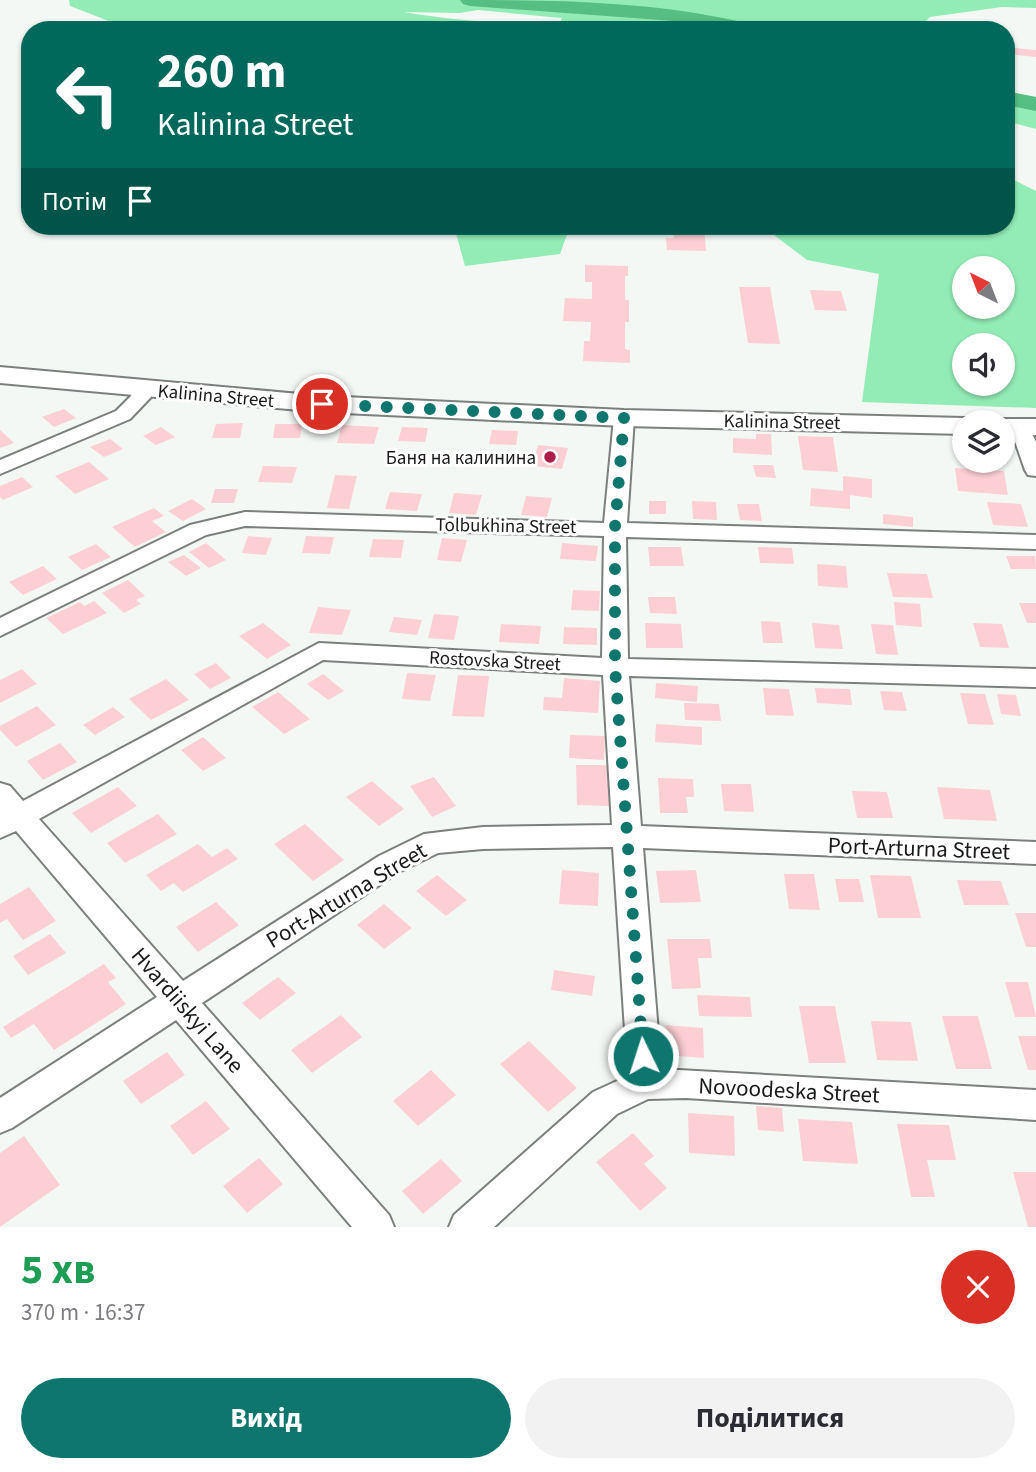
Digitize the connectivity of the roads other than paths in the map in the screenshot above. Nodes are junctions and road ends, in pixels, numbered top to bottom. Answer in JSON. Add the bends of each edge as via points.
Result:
{"nodes":[{"id":1,"x":0,"y":375,"type":"edge"},
{"id":2,"x":141,"y":388,"type":"junction"},
{"id":3,"x":624,"y":418,"type":"junction"},
{"id":4,"x":952,"y":426,"type":"edge"},
{"id":5,"x":1019,"y":427,"type":"edge"},
{"id":6,"x":0,"y":468,"type":"edge"},
{"id":7,"x":1036,"y":470,"type":"edge"},
{"id":8,"x":615,"y":527,"type":"junction"},
{"id":9,"x":1036,"y":542,"type":"edge"},
{"id":10,"x":0,"y":628,"type":"edge"},
{"id":11,"x":615,"y":667,"type":"junction"},
{"id":12,"x":1036,"y":678,"type":"edge"},
{"id":13,"x":7,"y":812,"type":"edge"},
{"id":14,"x":626,"y":836,"type":"junction"},
{"id":15,"x":1036,"y":853,"type":"edge"},
{"id":16,"x":178,"y":999,"type":"junction"},
{"id":17,"x":645,"y":1084,"type":"junction"},
{"id":18,"x":1036,"y":1105,"type":"edge"},
{"id":19,"x":0,"y":1117,"type":"edge"},
{"id":20,"x":376,"y":1227,"type":"edge"},
{"id":21,"x":467,"y":1227,"type":"edge"}],
"edges":[{"from":1,"to":2,"type":"street"},
{"from":2,"to":3,"type":"street","name":"Kalinina Street","via":[[322,404]]},
{"from":2,"to":6,"type":"street","name":"Kalinina Street","via":[[142,397],[123,415]]},
{"from":3,"to":4,"type":"street","name":"Kalinina Street"},
{"from":3,"to":8,"type":"street"},
{"from":5,"to":7,"type":"street"},
{"from":8,"to":9,"type":"street","name":"Tolbukhina Street"},
{"from":8,"to":10,"type":"street","name":"Tolbukhina Street","via":[[228,521],[198,530]]},
{"from":8,"to":11,"type":"street"},
{"from":11,"to":12,"type":"street","name":"Rostovska Street"},
{"from":11,"to":13,"type":"street","name":"Rostovska Street","via":[[319,651]]},
{"from":11,"to":14,"type":"street"},
{"from":13,"to":16,"type":"street","name":"Hvardiiskyi Lane"},
{"from":14,"to":15,"type":"street","name":"Port-Arturna Street"},
{"from":14,"to":16,"type":"street","name":"Port-Arturna Street","via":[[434,842],[389,864]]},
{"from":14,"to":17,"type":"street"},
{"from":16,"to":19,"type":"street","name":"Port-Arturna Street"},
{"from":16,"to":20,"type":"street","name":"Hvardiiskyi Lane"},
{"from":17,"to":18,"type":"street","name":"Novoodeska Street"},
{"from":17,"to":21,"type":"street","name":"Novoodeska Street","via":[[606,1103]]}]}
